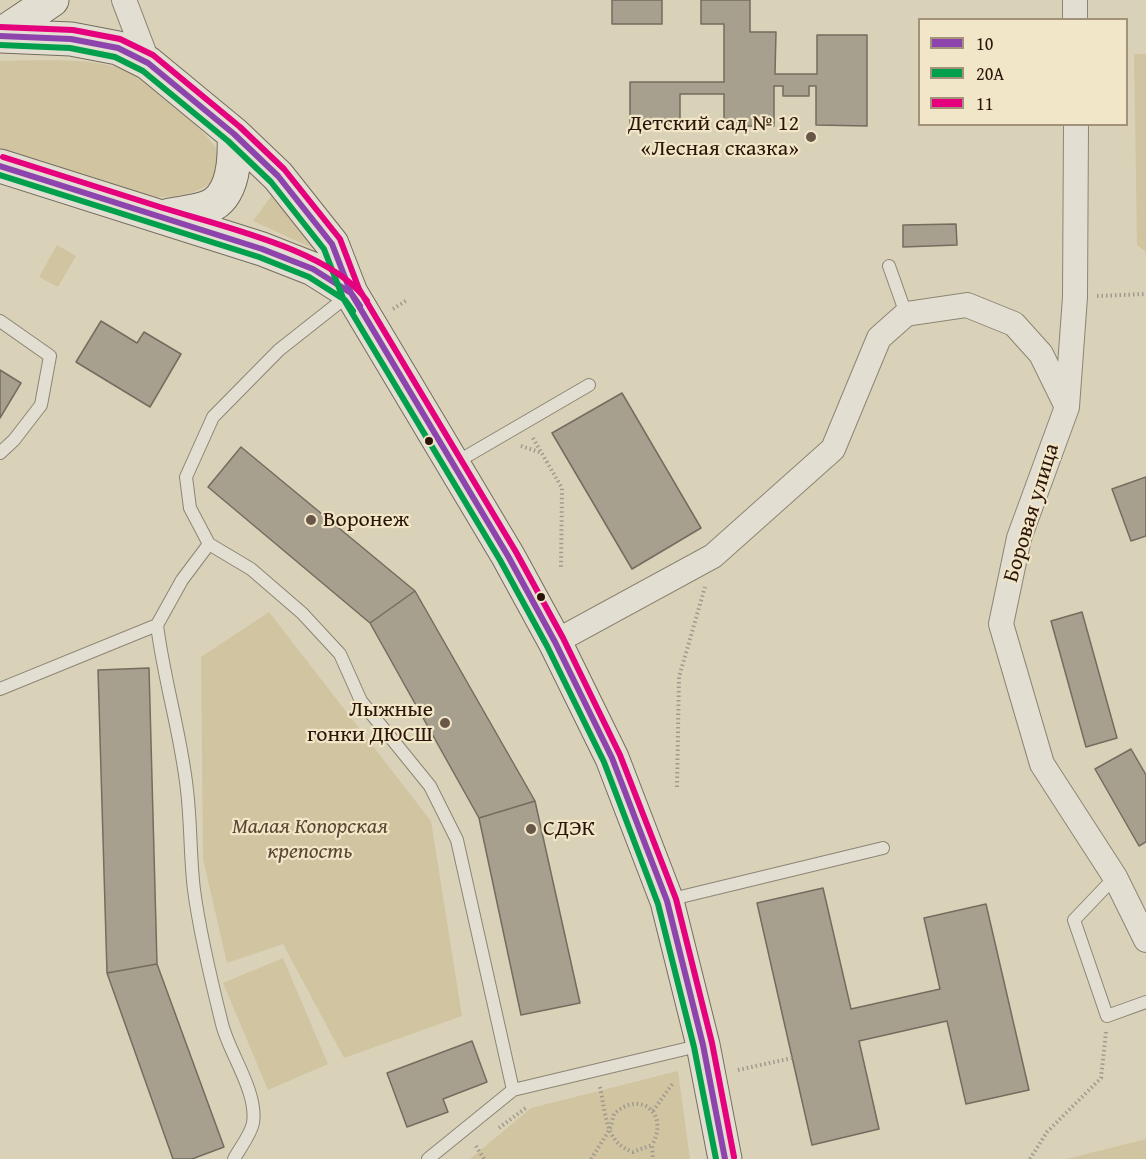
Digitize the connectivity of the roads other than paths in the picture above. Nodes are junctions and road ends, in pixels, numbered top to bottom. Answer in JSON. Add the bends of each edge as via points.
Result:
{"nodes":[{"id":1,"x":52,"y":0,"type":"edge"},
{"id":2,"x":124,"y":0,"type":"edge"},
{"id":3,"x":1075,"y":0,"type":"edge"},
{"id":4,"x":1075,"y":18,"type":"edge"},
{"id":5,"x":0,"y":35,"type":"edge"},
{"id":6,"x":147,"y":63,"type":"junction"},
{"id":7,"x":1076,"y":126,"type":"edge"},
{"id":8,"x":234,"y":134,"type":"junction"},
{"id":9,"x":0,"y":166,"type":"edge"},
{"id":10,"x":164,"y":217,"type":"junction"},
{"id":11,"x":889,"y":266,"type":"dead end"},
{"id":12,"x":351,"y":293,"type":"junction"},
{"id":13,"x":906,"y":314,"type":"junction"},
{"id":14,"x":0,"y":321,"type":"edge"},
{"id":15,"x":589,"y":385,"type":"dead end"},
{"id":16,"x":1067,"y":407,"type":"junction"},
{"id":17,"x":0,"y":453,"type":"edge"},
{"id":18,"x":455,"y":463,"type":"junction"},
{"id":19,"x":209,"y":544,"type":"junction"},
{"id":20,"x":157,"y":625,"type":"junction"},
{"id":21,"x":555,"y":642,"type":"junction"},
{"id":22,"x":0,"y":689,"type":"edge"},
{"id":23,"x":883,"y":848,"type":"dead end"},
{"id":24,"x":1114,"y":877,"type":"junction"},
{"id":25,"x":666,"y":901,"type":"junction"},
{"id":26,"x":1145,"y":933,"type":"edge"},
{"id":27,"x":1146,"y":1002,"type":"edge"},
{"id":28,"x":703,"y":1045,"type":"junction"},
{"id":29,"x":513,"y":1090,"type":"junction"},
{"id":30,"x":234,"y":1159,"type":"edge"},
{"id":31,"x":428,"y":1159,"type":"edge"},
{"id":32,"x":725,"y":1159,"type":"edge"}],
"edges":[{"from":1,"to":5,"type":"main road"},
{"from":2,"to":6,"type":"street"},
{"from":3,"to":4,"type":"street"},
{"from":5,"to":6,"type":"main road","via":[[83,41],[118,48]]},
{"from":6,"to":8,"type":"main road"},
{"from":7,"to":16,"type":"street","name":"Боровая улица","via":[[1075,297]]},
{"from":8,"to":10,"type":"main road","via":[[235,164],[227,188],[210,207]]},
{"from":8,"to":12,"type":"main road","via":[[278,176],[332,244]]},
{"from":9,"to":10,"type":"main road"},
{"from":10,"to":12,"type":"main road","via":[[313,268]]},
{"from":11,"to":13,"type":"lane"},
{"from":12,"to":18,"type":"main road"},
{"from":12,"to":19,"type":"lane","via":[[279,350],[213,417],[186,477],[190,508]]},
{"from":13,"to":16,"type":"street","via":[[967,305],[1014,324],[1041,354]]},
{"from":13,"to":21,"type":"street","via":[[879,338],[833,449],[713,556]]},
{"from":14,"to":17,"type":"lane","via":[[50,356],[41,405]]},
{"from":15,"to":18,"type":"lane"},
{"from":16,"to":24,"type":"street","name":"Боровая улица","via":[[1019,538],[1000,624],[1042,764]]},
{"from":18,"to":21,"type":"main road"},
{"from":19,"to":20,"type":"lane","via":[[182,580]]},
{"from":19,"to":29,"type":"lane","via":[[251,569],[302,613],[340,654],[361,701],[430,786],[457,840]]},
{"from":20,"to":22,"type":"lane"},
{"from":20,"to":30,"type":"lane","via":[[186,780],[194,890],[207,961],[225,1036],[250,1095],[253,1123]]},
{"from":21,"to":25,"type":"main road","via":[[612,758]]},
{"from":23,"to":25,"type":"lane"},
{"from":24,"to":26,"type":"street","name":"Боровая улица"},
{"from":24,"to":27,"type":"lane","via":[[1074,920],[1107,1016]]},
{"from":25,"to":28,"type":"main road"},
{"from":28,"to":29,"type":"lane"},
{"from":28,"to":32,"type":"main road"},
{"from":29,"to":31,"type":"lane"}]}
